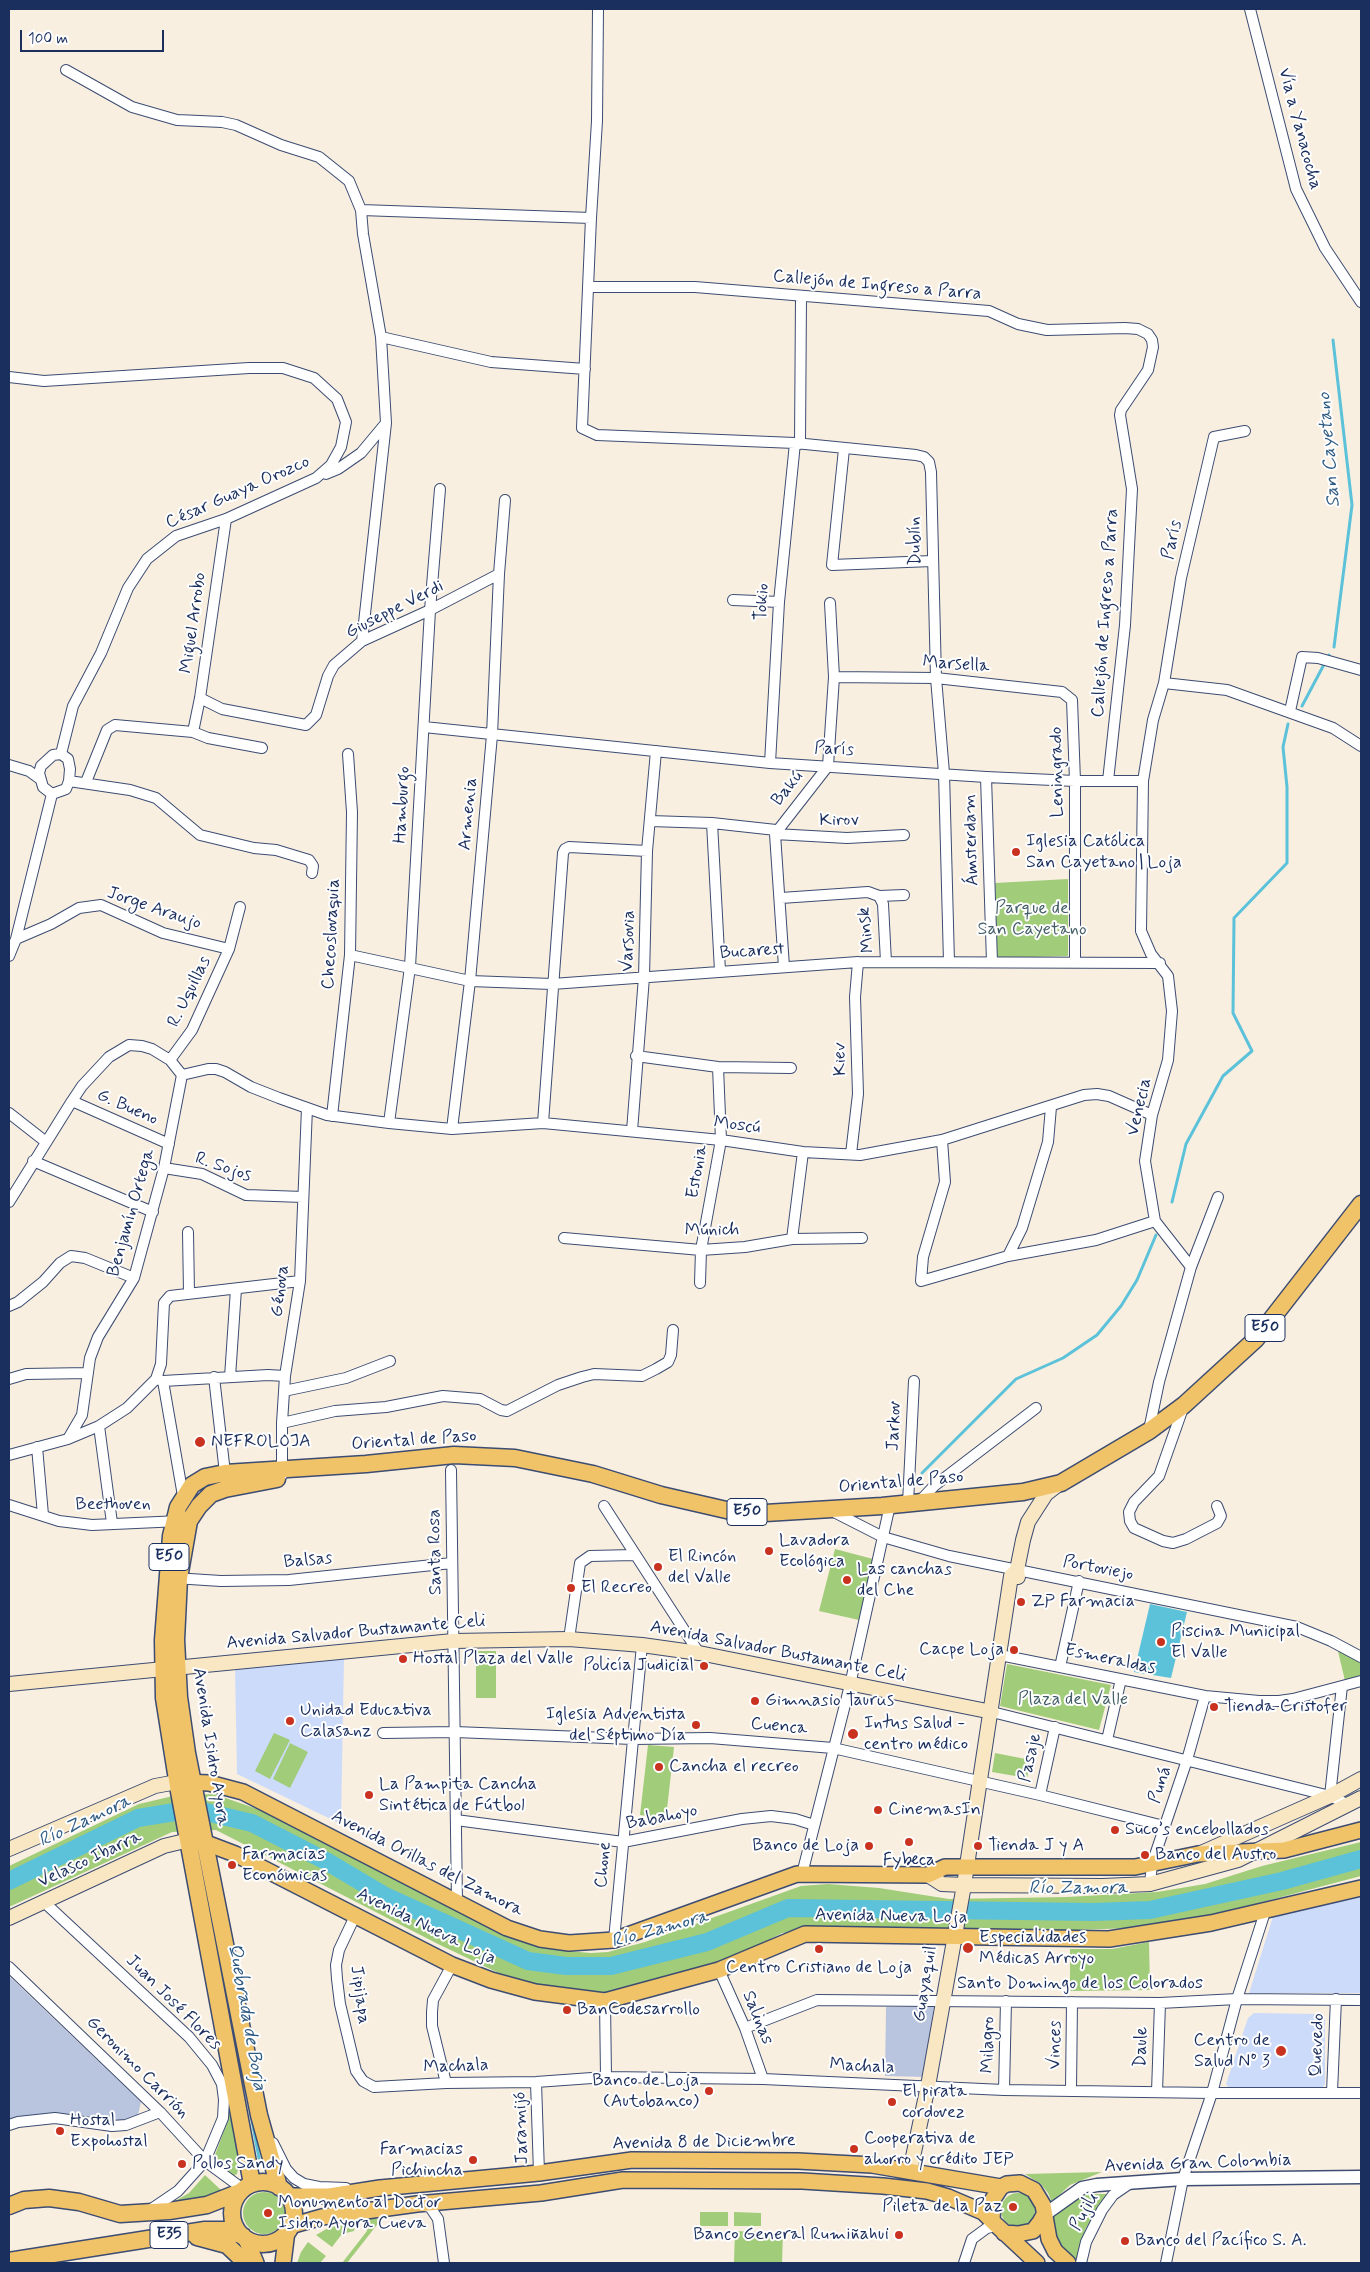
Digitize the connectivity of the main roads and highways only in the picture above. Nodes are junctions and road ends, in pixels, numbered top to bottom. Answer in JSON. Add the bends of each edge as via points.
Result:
{"nodes":[{"id":1,"x":1361,"y":1204,"type":"edge"},
{"id":2,"x":338,"y":1466,"type":"joint"},
{"id":3,"x":282,"y":1474,"type":"junction"},
{"id":4,"x":1060,"y":1483,"type":"junction"},
{"id":5,"x":182,"y":1521,"type":"junction"},
{"id":6,"x":169,"y":1669,"type":"junction"},
{"id":7,"x":9,"y":1684,"type":"edge"},
{"id":8,"x":992,"y":1712,"type":"junction"},
{"id":9,"x":1361,"y":1779,"type":"edge"},
{"id":10,"x":185,"y":1784,"type":"junction"},
{"id":11,"x":1355,"y":1801,"type":"edge"},
{"id":12,"x":1361,"y":1830,"type":"edge"},
{"id":13,"x":196,"y":1837,"type":"junction"},
{"id":14,"x":9,"y":1849,"type":"edge"},
{"id":15,"x":1256,"y":1852,"type":"junction"},
{"id":16,"x":1198,"y":1854,"type":"junction"},
{"id":17,"x":966,"y":1867,"type":"junction"},
{"id":18,"x":928,"y":1875,"type":"junction"},
{"id":19,"x":964,"y":1885,"type":"junction"},
{"id":20,"x":1361,"y":1888,"type":"edge"},
{"id":21,"x":9,"y":1918,"type":"edge"},
{"id":22,"x":953,"y":1937,"type":"junction"},
{"id":23,"x":910,"y":2171,"type":"junction"},
{"id":24,"x":1001,"y":2187,"type":"junction"},
{"id":25,"x":245,"y":2188,"type":"junction"},
{"id":26,"x":283,"y":2191,"type":"junction"},
{"id":27,"x":9,"y":2206,"type":"edge"},
{"id":28,"x":1044,"y":2215,"type":"junction"},
{"id":29,"x":997,"y":2227,"type":"junction"},
{"id":30,"x":289,"y":2228,"type":"junction"},
{"id":31,"x":175,"y":2233,"type":"junction"},
{"id":32,"x":244,"y":2238,"type":"junction"},
{"id":33,"x":9,"y":2262,"type":"edge"},
{"id":34,"x":246,"y":2263,"type":"edge"},
{"id":35,"x":256,"y":2263,"type":"edge"},
{"id":36,"x":283,"y":2263,"type":"edge"},
{"id":37,"x":1037,"y":2263,"type":"edge"},
{"id":38,"x":1068,"y":2263,"type":"edge"}],
"edges":[{"from":1,"to":4,"type":"highway","name":"Oriental de Paso","number":"E50","via":[[1256,1339],[1184,1405],[1149,1431]]},
{"from":2,"to":3,"type":"highway","name":"Avenida Isidro Ayora","number":"E50"},
{"from":2,"to":4,"type":"highway","name":"Oriental de Paso","number":"E50","via":[[454,1455],[495,1455],[593,1474],[661,1495],[734,1512],[766,1513],[1023,1492]]},
{"from":3,"to":5,"type":"highway","name":"Avenida Isidro Ayora","number":"E50","via":[[211,1494]]},
{"from":3,"to":5,"type":"highway","name":"Avenida Isidro Ayora","number":"E50","via":[[225,1473],[205,1477],[183,1496],[178,1507]]},
{"from":4,"to":8,"type":"main road","name":"Guayaquil","via":[[1046,1494],[1028,1522],[1005,1648],[1000,1655]]},
{"from":5,"to":6,"type":"highway","name":"Avenida Isidro Ayora","number":"E50","via":[[171,1536],[174,1578]]},
{"from":6,"to":7,"type":"main road","name":"Avenida Salvador Bustamante Celi"},
{"from":6,"to":8,"type":"main road","name":"Avenida Salvador Bustamante Celi","via":[[453,1640],[569,1639],[699,1653]]},
{"from":6,"to":10,"type":"highway","name":"Avenida Isidro Ayora","number":"E50","via":[[167,1726]]},
{"from":8,"to":17,"type":"main road","name":"Guayaquil"},
{"from":9,"to":16,"type":"main road"},
{"from":10,"to":13,"type":"highway","name":"Avenida Isidro Ayora","number":"E50"},
{"from":10,"to":14,"type":"main road","via":[[155,1786]]},
{"from":10,"to":18,"type":"main road","name":"Avenida Orillas del Zamora","via":[[227,1786],[243,1792],[507,1928],[540,1939],[570,1943],[614,1940],[802,1874]]},
{"from":11,"to":15,"type":"main road"},
{"from":12,"to":15,"type":"main road","name":"Avenida Orillas del Zamora","via":[[1284,1850]]},
{"from":13,"to":21,"type":"main road","name":"Velasco Ibarra","via":[[164,1846]]},
{"from":13,"to":22,"type":"main road","name":"Avenida Nueva Loja","via":[[452,1964],[491,1980],[535,1992],[606,2001],[719,1970],[806,1934]]},
{"from":13,"to":25,"type":"highway","name":"Avenida Isidro Ayora","number":"E50"},
{"from":13,"to":26,"type":"highway","name":"Avenida Isidro Ayora","number":"E50","via":[[259,2115]]},
{"from":15,"to":16,"type":"main road","name":"Avenida Orillas del Zamora"},
{"from":15,"to":19,"type":"main road","name":"Avenida Orillas del Zamora","via":[[1150,1884]]},
{"from":16,"to":17,"type":"main road","name":"Avenida Orillas del Zamora","via":[[1135,1867]]},
{"from":17,"to":18,"type":"main road","name":"Avenida Orillas del Zamora","via":[[945,1867]]},
{"from":17,"to":19,"type":"main road","name":"Guayaquil"},
{"from":18,"to":19,"type":"main road","name":"Avenida Orillas del Zamora","via":[[942,1884]]},
{"from":19,"to":22,"type":"main road","name":"Guayaquil"},
{"from":20,"to":22,"type":"main road","name":"Avenida Nueva Loja","via":[[1211,1923],[1109,1939]]},
{"from":22,"to":23,"type":"main road","name":"Guayaquil"},
{"from":23,"to":24,"type":"main road","name":"Avenida 8 de Diciembre"},
{"from":23,"to":26,"type":"main road","name":"Avenida 8 de Diciembre","via":[[872,2165],[798,2161],[632,2160],[329,2196]]},
{"from":24,"to":28,"type":"main road","via":[[1012,2183],[1029,2186],[1040,2198]]},
{"from":24,"to":29,"type":"main road","via":[[992,2205]]},
{"from":25,"to":26,"type":"highway","number":"E35","via":[[268,2183]]},
{"from":25,"to":27,"type":"highway","number":"E35","via":[[208,2205],[147,2212],[120,2214],[79,2202],[49,2198],[24,2200]]},
{"from":25,"to":32,"type":"highway","via":[[234,2201],[232,2212],[236,2228]]},
{"from":26,"to":30,"type":"highway","via":[[293,2213]]},
{"from":28,"to":29,"type":"main road","via":[[1033,2231],[1018,2234]]},
{"from":28,"to":38,"type":"main road","via":[[1055,2251]]},
{"from":29,"to":30,"type":"main road","name":"Avenida 8 de Diciembre","via":[[983,2212],[927,2191],[802,2181],[623,2180],[541,2193],[417,2204],[322,2217]]},
{"from":29,"to":37,"type":"main road","name":"Avenida 8 de Diciembre"},
{"from":30,"to":32,"type":"highway","number":"E35","via":[[281,2238],[268,2243],[259,2244]]},
{"from":30,"to":36,"type":"main road"},
{"from":31,"to":32,"type":"highway","number":"E35","via":[[226,2230]]},
{"from":31,"to":33,"type":"highway","number":"E35"},
{"from":31,"to":34,"type":"highway","via":[[227,2245]]},
{"from":32,"to":35,"type":"main road"}]}
